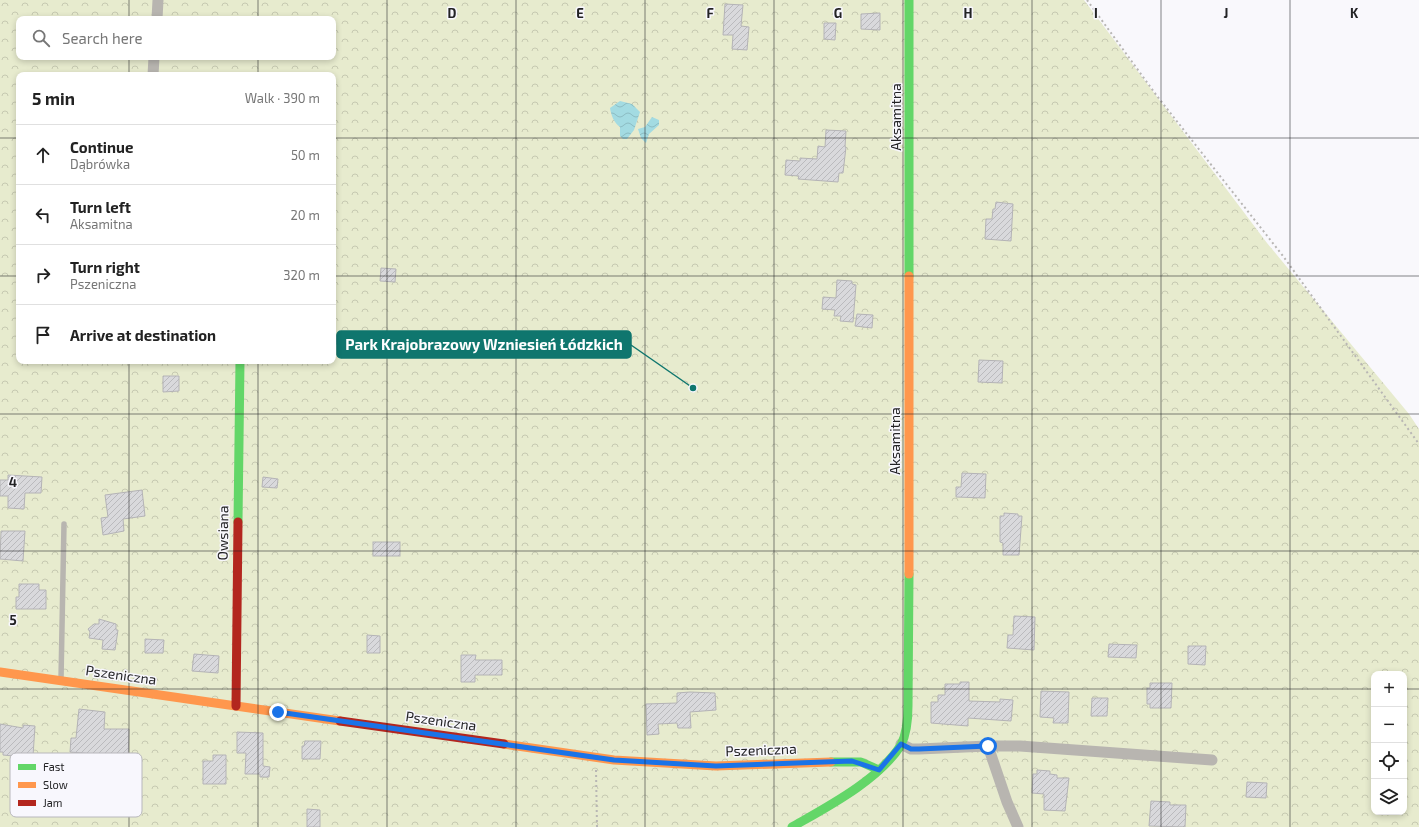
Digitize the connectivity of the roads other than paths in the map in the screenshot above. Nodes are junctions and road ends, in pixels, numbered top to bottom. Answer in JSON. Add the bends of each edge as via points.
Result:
{"nodes":[{"id":1,"x":158,"y":0,"type":"edge"},
{"id":2,"x":909,"y":0,"type":"edge"},
{"id":3,"x":157,"y":16,"type":"edge"},
{"id":4,"x":154,"y":60,"type":"edge"},
{"id":5,"x":153,"y":72,"type":"edge"},
{"id":6,"x":240,"y":364,"type":"edge"},
{"id":7,"x":64,"y":524,"type":"dead end"},
{"id":8,"x":0,"y":672,"type":"edge"},
{"id":9,"x":61,"y":681,"type":"junction"},
{"id":10,"x":236,"y":706,"type":"junction"},
{"id":11,"x":901,"y":744,"type":"junction"},
{"id":12,"x":988,"y":746,"type":"junction"},
{"id":13,"x":1212,"y":760,"type":"dead end"},
{"id":14,"x":879,"y":770,"type":"junction"},
{"id":15,"x":802,"y":824,"type":"edge"},
{"id":16,"x":792,"y":827,"type":"edge"},
{"id":17,"x":1018,"y":827,"type":"edge"}],
"edges":[{"from":1,"to":3,"type":"street"},
{"from":2,"to":11,"type":"street","name":"Aksamitna","via":[[909,694],[906,730]]},
{"from":4,"to":5,"type":"street"},
{"from":6,"to":10,"type":"street","name":"Owsiana"},
{"from":7,"to":9,"type":"lane"},
{"from":8,"to":9,"type":"street","name":"Pszeniczna"},
{"from":9,"to":10,"type":"street","name":"Pszeniczna"},
{"from":10,"to":14,"type":"street","name":"Pszeniczna","via":[[595,758],[716,766],[852,761]]},
{"from":11,"to":12,"type":"street","via":[[911,749]]},
{"from":11,"to":14,"type":"street","name":"Aksamitna"},
{"from":12,"to":13,"type":"street"},
{"from":12,"to":17,"type":"street"},
{"from":14,"to":15,"type":"street","name":"Aksamitna"},
{"from":15,"to":16,"type":"street","name":"Aksamitna"}]}
